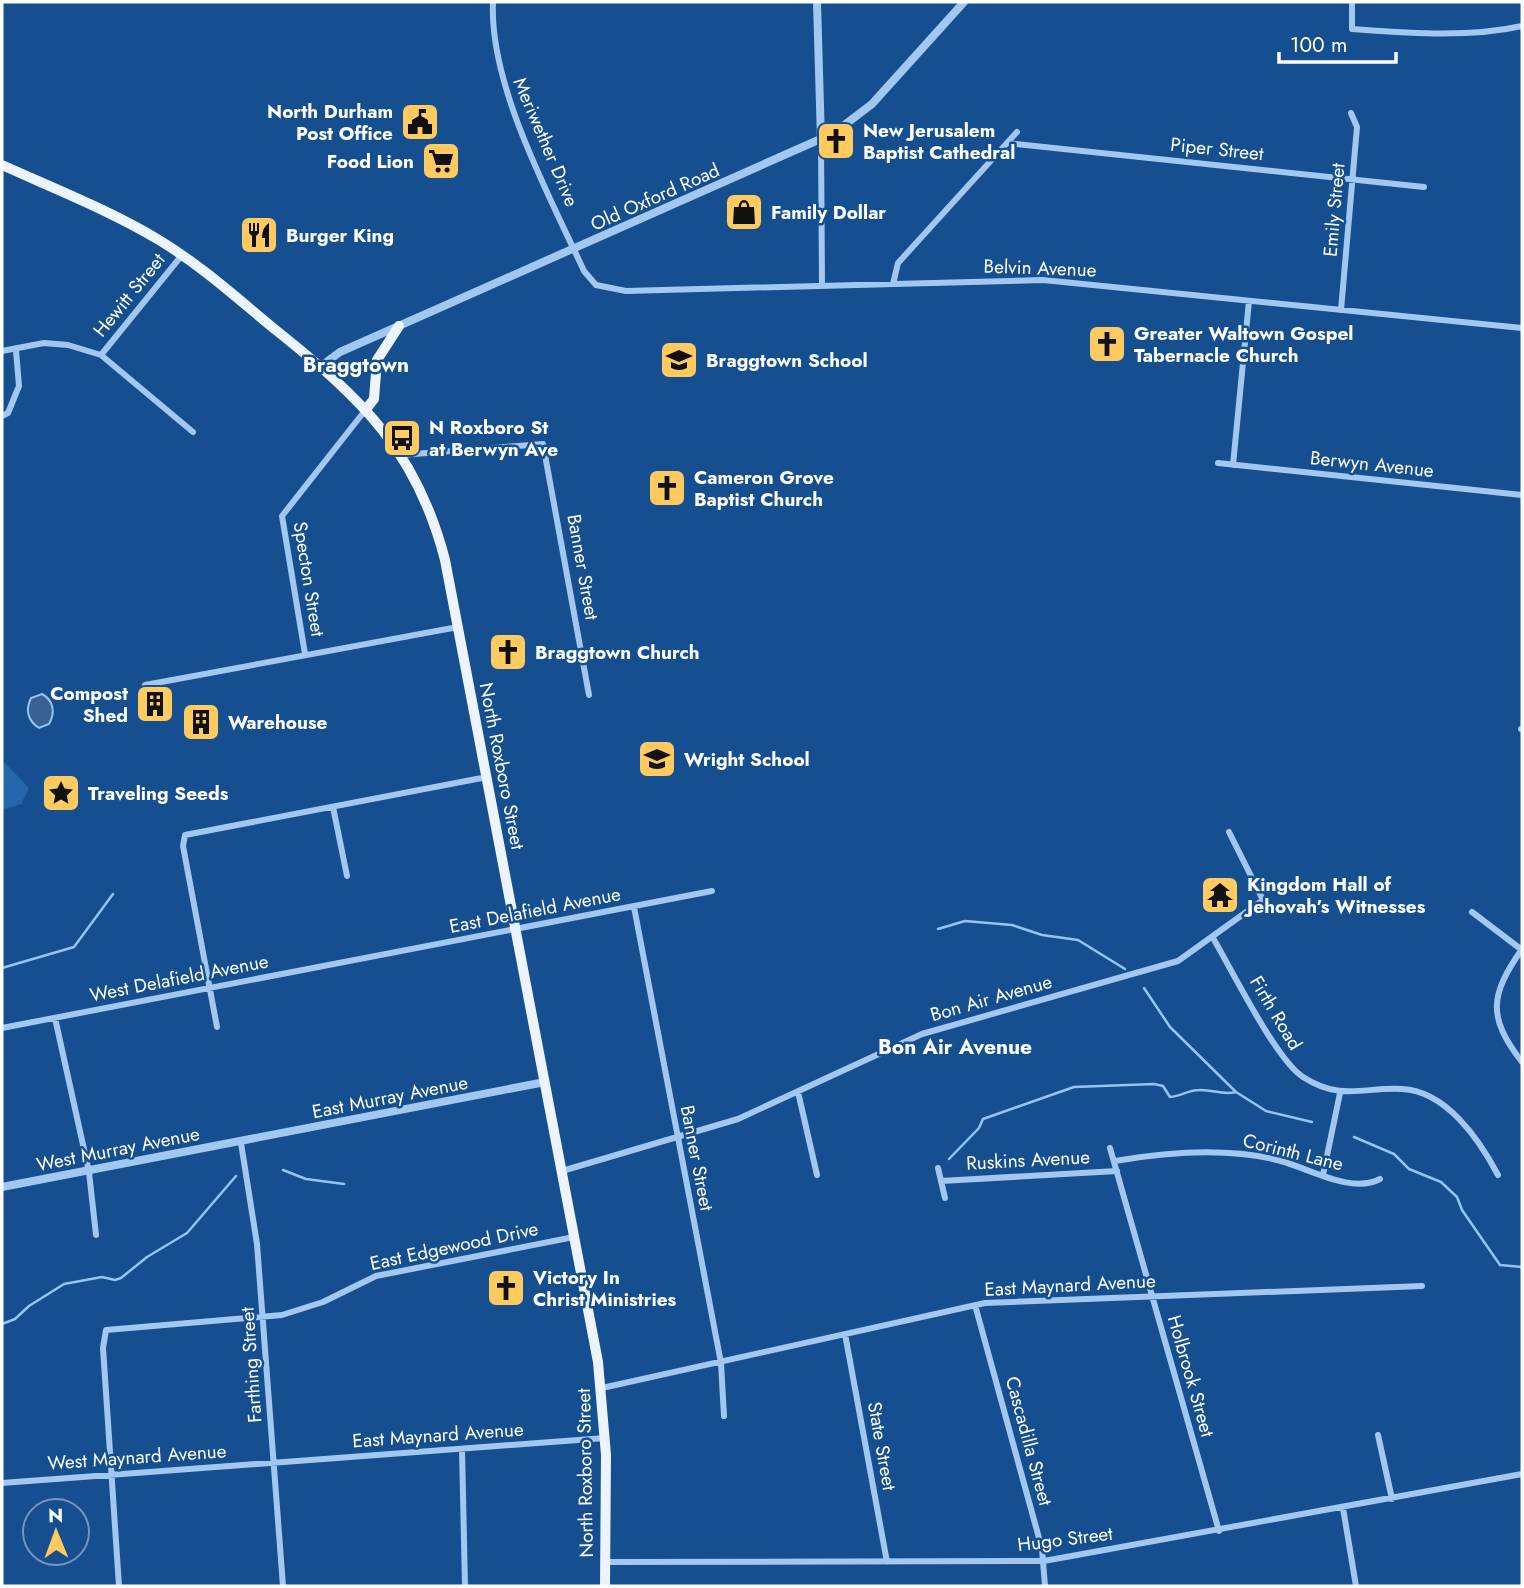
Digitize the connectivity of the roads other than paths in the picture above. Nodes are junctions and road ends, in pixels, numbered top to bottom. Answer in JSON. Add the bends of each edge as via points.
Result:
{"nodes":[{"id":1,"x":493,"y":2,"type":"edge"},
{"id":2,"x":817,"y":2,"type":"edge"},
{"id":3,"x":964,"y":2,"type":"edge"},
{"id":4,"x":1352,"y":2,"type":"edge"},
{"id":5,"x":1522,"y":26,"type":"edge"},
{"id":6,"x":1351,"y":113,"type":"dead end"},
{"id":7,"x":1017,"y":132,"type":"dead end"},
{"id":8,"x":821,"y":140,"type":"junction"},
{"id":9,"x":1007,"y":143,"type":"junction"},
{"id":10,"x":2,"y":164,"type":"edge"},
{"id":11,"x":1352,"y":181,"type":"junction"},
{"id":12,"x":1424,"y":187,"type":"dead end"},
{"id":13,"x":575,"y":250,"type":"junction"},
{"id":14,"x":182,"y":255,"type":"junction"},
{"id":15,"x":893,"y":284,"type":"junction"},
{"id":16,"x":822,"y":286,"type":"junction"},
{"id":17,"x":1250,"y":301,"type":"junction"},
{"id":18,"x":1341,"y":310,"type":"junction"},
{"id":19,"x":399,"y":326,"type":"junction"},
{"id":20,"x":1522,"y":328,"type":"edge"},
{"id":21,"x":16,"y":350,"type":"junction"},
{"id":22,"x":2,"y":351,"type":"edge"},
{"id":23,"x":101,"y":355,"type":"junction"},
{"id":24,"x":321,"y":366,"type":"junction"},
{"id":25,"x":367,"y":408,"type":"junction"},
{"id":26,"x":2,"y":416,"type":"edge"},
{"id":27,"x":193,"y":432,"type":"dead end"},
{"id":28,"x":401,"y":455,"type":"junction"},
{"id":29,"x":1218,"y":463,"type":"dead end"},
{"id":30,"x":1233,"y":465,"type":"junction"},
{"id":31,"x":1522,"y":495,"type":"edge"},
{"id":32,"x":458,"y":627,"type":"junction"},
{"id":33,"x":305,"y":654,"type":"junction"},
{"id":34,"x":145,"y":685,"type":"dead end"},
{"id":35,"x":589,"y":695,"type":"dead end"},
{"id":36,"x":487,"y":778,"type":"junction"},
{"id":37,"x":334,"y":807,"type":"junction"},
{"id":38,"x":1229,"y":832,"type":"dead end"},
{"id":39,"x":347,"y":876,"type":"dead end"},
{"id":40,"x":712,"y":891,"type":"dead end"},
{"id":41,"x":634,"y":907,"type":"junction"},
{"id":42,"x":1472,"y":912,"type":"dead end"},
{"id":43,"x":516,"y":931,"type":"junction"},
{"id":44,"x":1213,"y":938,"type":"junction"},
{"id":45,"x":1522,"y":949,"type":"edge"},
{"id":46,"x":363,"y":960,"type":"joint"},
{"id":47,"x":210,"y":989,"type":"junction"},
{"id":48,"x":55,"y":1018,"type":"junction"},
{"id":49,"x":217,"y":1027,"type":"dead end"},
{"id":50,"x":2,"y":1028,"type":"edge"},
{"id":51,"x":1522,"y":1062,"type":"edge"},
{"id":52,"x":545,"y":1082,"type":"junction"},
{"id":53,"x":798,"y":1092,"type":"junction"},
{"id":54,"x":1340,"y":1093,"type":"junction"},
{"id":55,"x":677,"y":1137,"type":"junction"},
{"id":56,"x":241,"y":1143,"type":"junction"},
{"id":57,"x":1111,"y":1149,"type":"dead end"},
{"id":58,"x":1115,"y":1161,"type":"junction"},
{"id":59,"x":938,"y":1168,"type":"dead end"},
{"id":60,"x":562,"y":1171,"type":"junction"},
{"id":61,"x":1117,"y":1171,"type":"junction"},
{"id":62,"x":89,"y":1172,"type":"junction"},
{"id":63,"x":817,"y":1175,"type":"dead end"},
{"id":64,"x":1323,"y":1175,"type":"junction"},
{"id":65,"x":1498,"y":1175,"type":"dead end"},
{"id":66,"x":1380,"y":1179,"type":"dead end"},
{"id":67,"x":941,"y":1181,"type":"junction"},
{"id":68,"x":2,"y":1187,"type":"edge"},
{"id":69,"x":945,"y":1198,"type":"dead end"},
{"id":70,"x":96,"y":1235,"type":"dead end"},
{"id":71,"x":575,"y":1237,"type":"junction"},
{"id":72,"x":1422,"y":1286,"type":"dead end"},
{"id":73,"x":1151,"y":1296,"type":"junction"},
{"id":74,"x":975,"y":1305,"type":"junction"},
{"id":75,"x":263,"y":1316,"type":"junction"},
{"id":76,"x":845,"y":1335,"type":"junction"},
{"id":77,"x":721,"y":1363,"type":"junction"},
{"id":78,"x":602,"y":1388,"type":"junction"},
{"id":79,"x":724,"y":1416,"type":"dead end"},
{"id":80,"x":1378,"y":1435,"type":"dead end"},
{"id":81,"x":605,"y":1438,"type":"junction"},
{"id":82,"x":462,"y":1449,"type":"junction"},
{"id":83,"x":274,"y":1462,"type":"junction"},
{"id":84,"x":1522,"y":1474,"type":"edge"},
{"id":85,"x":111,"y":1475,"type":"junction"},
{"id":86,"x":2,"y":1483,"type":"edge"},
{"id":87,"x":1392,"y":1499,"type":"junction"},
{"id":88,"x":1343,"y":1508,"type":"junction"},
{"id":89,"x":1219,"y":1531,"type":"junction"},
{"id":90,"x":1044,"y":1561,"type":"junction"},
{"id":91,"x":605,"y":1562,"type":"junction"},
{"id":92,"x":887,"y":1562,"type":"junction"},
{"id":93,"x":119,"y":1586,"type":"edge"},
{"id":94,"x":283,"y":1586,"type":"edge"},
{"id":95,"x":464,"y":1586,"type":"edge"},
{"id":96,"x":605,"y":1586,"type":"edge"},
{"id":97,"x":1045,"y":1586,"type":"edge"},
{"id":98,"x":1356,"y":1586,"type":"edge"}],
"edges":[{"from":1,"to":13,"type":"street","name":"Meriwether Drive","via":[[505,89]]},
{"from":2,"to":8,"type":"street"},
{"from":3,"to":8,"type":"street","name":"Old Oxford Road","via":[[872,104]]},
{"from":4,"to":5,"type":"street","via":[[1352,29],[1425,33]]},
{"from":6,"to":11,"type":"street","name":"Emily Street","via":[[1357,127]]},
{"from":7,"to":9,"type":"street"},
{"from":8,"to":13,"type":"street","name":"Old Oxford Road"},
{"from":8,"to":16,"type":"street"},
{"from":9,"to":11,"type":"street","name":"Piper Street"},
{"from":9,"to":15,"type":"street","via":[[898,263]]},
{"from":10,"to":14,"type":"main road","name":"North Roxboro Street","via":[[129,224]]},
{"from":11,"to":12,"type":"street","name":"Piper Street"},
{"from":11,"to":18,"type":"street","name":"Emily Street"},
{"from":13,"to":16,"type":"street","name":"Belvin Avenue","via":[[591,280],[610,290]]},
{"from":13,"to":19,"type":"street","name":"Old Oxford Road"},
{"from":14,"to":23,"type":"street","name":"Hewitt Street"},
{"from":14,"to":24,"type":"main road","name":"North Roxboro Street"},
{"from":15,"to":16,"type":"street","name":"Belvin Avenue"},
{"from":15,"to":17,"type":"street","name":"Belvin Avenue","via":[[1043,280]]},
{"from":17,"to":18,"type":"street","name":"Belvin Avenue"},
{"from":17,"to":30,"type":"street"},
{"from":18,"to":20,"type":"street","name":"Belvin Avenue"},
{"from":19,"to":24,"type":"street","name":"Old Oxford Road"},
{"from":19,"to":25,"type":"main road","via":[[377,360],[374,399]]},
{"from":21,"to":22,"type":"street"},
{"from":21,"to":23,"type":"street","via":[[44,343]]},
{"from":21,"to":26,"type":"street","via":[[19,386],[8,413]]},
{"from":23,"to":27,"type":"street"},
{"from":24,"to":25,"type":"main road","name":"North Roxboro Street"},
{"from":25,"to":28,"type":"main road","name":"North Roxboro Street"},
{"from":25,"to":33,"type":"street","name":"Specton Street","via":[[282,516]]},
{"from":28,"to":32,"type":"main road","name":"North Roxboro Street","via":[[436,524]]},
{"from":28,"to":35,"type":"street","name":"Banner Street","via":[[543,444]]},
{"from":29,"to":30,"type":"street","name":"Berwyn Avenue"},
{"from":30,"to":31,"type":"street","name":"Berwyn Avenue"},
{"from":32,"to":33,"type":"street"},
{"from":32,"to":36,"type":"main road","name":"North Roxboro Street"},
{"from":33,"to":34,"type":"street"},
{"from":36,"to":37,"type":"street"},
{"from":36,"to":43,"type":"main road","name":"North Roxboro Street"},
{"from":37,"to":39,"type":"street"},
{"from":37,"to":47,"type":"street","via":[[185,835],[183,846]]},
{"from":38,"to":44,"type":"street","name":"Bon Air Avenue","via":[[1263,900]]},
{"from":40,"to":41,"type":"street","name":"East Delafield Avenue"},
{"from":41,"to":43,"type":"street","name":"East Delafield Avenue"},
{"from":41,"to":55,"type":"street","name":"Banner Street"},
{"from":42,"to":45,"type":"street"},
{"from":43,"to":46,"type":"street","name":"East Delafield Avenue"},
{"from":43,"to":52,"type":"main road","name":"North Roxboro Street"},
{"from":44,"to":53,"type":"street","name":"Bon Air Avenue","via":[[1172,963],[922,1034]]},
{"from":44,"to":54,"type":"street","name":"Firth Road","via":[[1293,1070]]},
{"from":45,"to":51,"type":"street","via":[[1503,979],[1496,1002],[1500,1030]]},
{"from":46,"to":47,"type":"street","name":"West Delafield Avenue"},
{"from":47,"to":48,"type":"street","name":"West Delafield Avenue"},
{"from":47,"to":49,"type":"street"},
{"from":48,"to":50,"type":"street","name":"West Delafield Avenue"},
{"from":48,"to":62,"type":"street"},
{"from":52,"to":56,"type":"street","name":"East Murray Avenue"},
{"from":52,"to":60,"type":"main road","name":"North Roxboro Street"},
{"from":53,"to":55,"type":"street","name":"Bon Air Avenue","via":[[738,1119]]},
{"from":53,"to":63,"type":"street"},
{"from":54,"to":64,"type":"street"},
{"from":54,"to":65,"type":"street","name":"Firth Road","via":[[1403,1089],[1437,1100],[1451,1111]]},
{"from":55,"to":60,"type":"street","name":"Bon Air Avenue"},
{"from":55,"to":77,"type":"street","name":"Banner Street"},
{"from":56,"to":62,"type":"street","name":"West Murray Avenue"},
{"from":56,"to":75,"type":"street","name":"Farthing Street"},
{"from":57,"to":58,"type":"street","name":"Holbrook Street"},
{"from":58,"to":61,"type":"street","name":"Holbrook Street"},
{"from":58,"to":64,"type":"street","name":"Corinth Lane","via":[[1241,1153]]},
{"from":59,"to":67,"type":"street"},
{"from":60,"to":71,"type":"main road","name":"North Roxboro Street"},
{"from":61,"to":67,"type":"street","name":"Ruskins Avenue"},
{"from":61,"to":73,"type":"street","name":"Holbrook Street"},
{"from":62,"to":68,"type":"street","name":"West Murray Avenue"},
{"from":62,"to":70,"type":"street"},
{"from":64,"to":66,"type":"street","name":"Corinth Lane","via":[[1362,1184]]},
{"from":67,"to":69,"type":"street"},
{"from":71,"to":75,"type":"street","name":"East Edgewood Drive","via":[[376,1276],[323,1302]]},
{"from":71,"to":78,"type":"main road","name":"North Roxboro Street"},
{"from":72,"to":73,"type":"street","name":"East Maynard Avenue"},
{"from":73,"to":74,"type":"street","name":"East Maynard Avenue"},
{"from":73,"to":89,"type":"street","name":"Holbrook Street"},
{"from":74,"to":76,"type":"street","name":"East Maynard Avenue"},
{"from":74,"to":90,"type":"street","name":"Cascadilla Street"},
{"from":75,"to":83,"type":"street","name":"Farthing Street"},
{"from":75,"to":85,"type":"street","name":"East Edgewood Drive","via":[[111,1328],[103,1335]]},
{"from":76,"to":77,"type":"street","name":"East Maynard Avenue"},
{"from":76,"to":92,"type":"street","name":"State Street"},
{"from":77,"to":78,"type":"street","name":"East Maynard Avenue"},
{"from":77,"to":79,"type":"street","name":"Banner Street"},
{"from":78,"to":81,"type":"main road","name":"North Roxboro Street"},
{"from":80,"to":87,"type":"street"},
{"from":81,"to":82,"type":"street","name":"East Maynard Avenue"},
{"from":81,"to":91,"type":"main road","name":"North Roxboro Street"},
{"from":82,"to":83,"type":"street","name":"East Maynard Avenue"},
{"from":82,"to":95,"type":"street"},
{"from":83,"to":85,"type":"street","name":"West Maynard Avenue"},
{"from":83,"to":94,"type":"street","name":"Farthing Street"},
{"from":84,"to":87,"type":"street","name":"Hugo Street"},
{"from":85,"to":86,"type":"street","name":"West Maynard Avenue"},
{"from":85,"to":93,"type":"street"},
{"from":87,"to":88,"type":"street","name":"Hugo Street"},
{"from":88,"to":89,"type":"street","name":"Hugo Street"},
{"from":88,"to":98,"type":"street"},
{"from":89,"to":90,"type":"street","name":"Hugo Street"},
{"from":90,"to":92,"type":"street","name":"Hugo Street"},
{"from":90,"to":97,"type":"street","name":"Cascadilla Street"},
{"from":91,"to":92,"type":"street","name":"Hugo Street"},
{"from":91,"to":96,"type":"main road","name":"North Roxboro Street"}]}
